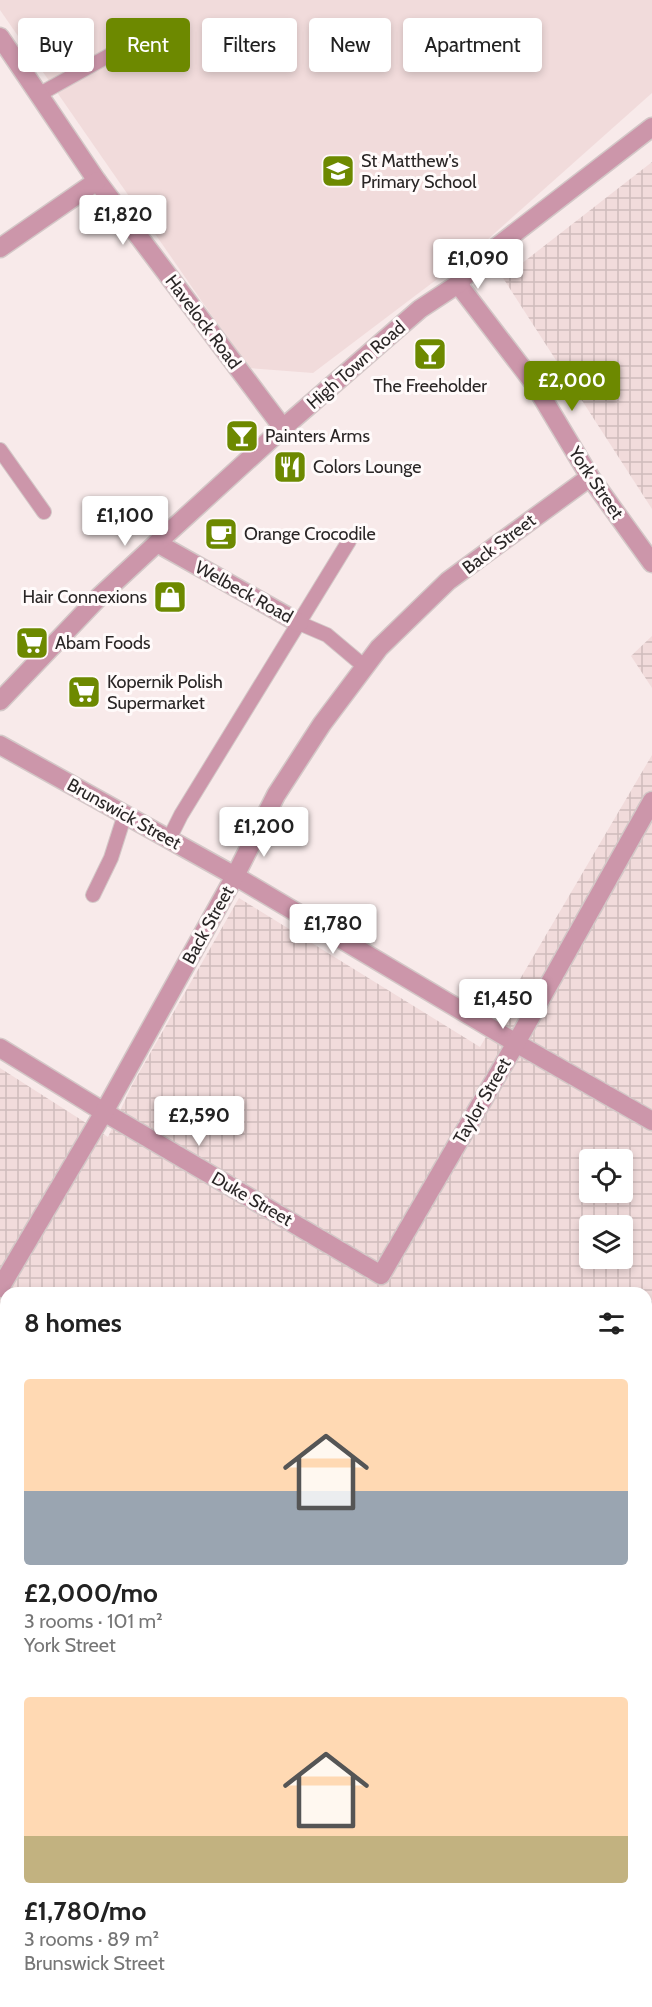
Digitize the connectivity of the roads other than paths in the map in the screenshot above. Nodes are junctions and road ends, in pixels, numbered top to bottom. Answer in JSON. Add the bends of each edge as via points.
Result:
{"nodes":[{"id":1,"x":0,"y":38,"type":"edge"},
{"id":2,"x":106,"y":57,"type":"edge"},
{"id":3,"x":38,"y":95,"type":"junction"},
{"id":4,"x":652,"y":127,"type":"edge"},
{"id":5,"x":97,"y":182,"type":"junction"},
{"id":6,"x":0,"y":248,"type":"edge"},
{"id":7,"x":458,"y":284,"type":"junction"},
{"id":8,"x":284,"y":428,"type":"junction"},
{"id":9,"x":0,"y":450,"type":"edge"},
{"id":10,"x":590,"y":477,"type":"junction"},
{"id":11,"x":44,"y":512,"type":"dead end"},
{"id":12,"x":349,"y":541,"type":"dead end"},
{"id":13,"x":157,"y":543,"type":"junction"},
{"id":14,"x":652,"y":563,"type":"edge"},
{"id":15,"x":299,"y":622,"type":"junction"},
{"id":16,"x":365,"y":667,"type":"junction"},
{"id":17,"x":0,"y":700,"type":"edge"},
{"id":18,"x":0,"y":745,"type":"edge"},
{"id":19,"x":652,"y":801,"type":"edge"},
{"id":20,"x":125,"y":814,"type":"junction"},
{"id":21,"x":169,"y":839,"type":"junction"},
{"id":22,"x":235,"y":876,"type":"junction"},
{"id":23,"x":93,"y":895,"type":"dead end"},
{"id":24,"x":516,"y":1043,"type":"junction"},
{"id":25,"x":0,"y":1048,"type":"edge"},
{"id":26,"x":104,"y":1112,"type":"junction"},
{"id":27,"x":652,"y":1121,"type":"edge"},
{"id":28,"x":381,"y":1275,"type":"joint"},
{"id":29,"x":1,"y":1287,"type":"edge"}],
"edges":[{"from":1,"to":3,"type":"street","name":"Havelock Road"},
{"from":2,"to":3,"type":"lane"},
{"from":3,"to":5,"type":"street","name":"Havelock Road"},
{"from":4,"to":7,"type":"street","name":"High Town Road","via":[[481,259]]},
{"from":5,"to":6,"type":"street"},
{"from":5,"to":8,"type":"street","name":"Havelock Road"},
{"from":7,"to":8,"type":"street","name":"High Town Road","via":[[420,309]]},
{"from":7,"to":10,"type":"street","name":"York Street","via":[[533,382]]},
{"from":8,"to":13,"type":"street","name":"High Town Road"},
{"from":9,"to":11,"type":"lane"},
{"from":10,"to":14,"type":"street","name":"York Street"},
{"from":10,"to":16,"type":"street","name":"Back Street","via":[[448,582],[379,648]]},
{"from":12,"to":15,"type":"lane"},
{"from":13,"to":15,"type":"street","name":"Welbeck Road"},
{"from":13,"to":17,"type":"street","name":"High Town Road"},
{"from":15,"to":16,"type":"lane","via":[[327,636]]},
{"from":15,"to":21,"type":"lane"},
{"from":16,"to":22,"type":"street","name":"Back Street","via":[[276,795]]},
{"from":18,"to":20,"type":"street","name":"Brunswick Street"},
{"from":19,"to":24,"type":"street","name":"Taylor Street"},
{"from":20,"to":21,"type":"street","name":"Brunswick Street"},
{"from":20,"to":23,"type":"lane","via":[[111,858]]},
{"from":21,"to":22,"type":"street","name":"Brunswick Street"},
{"from":22,"to":24,"type":"street","name":"Brunswick Street"},
{"from":22,"to":26,"type":"street","name":"Back Street"},
{"from":24,"to":27,"type":"street","name":"Brunswick Street"},
{"from":24,"to":28,"type":"street","name":"Taylor Street"},
{"from":25,"to":26,"type":"street","name":"Duke Street"},
{"from":26,"to":28,"type":"street","name":"Duke Street"},
{"from":26,"to":29,"type":"street","name":"Back Street"}]}
